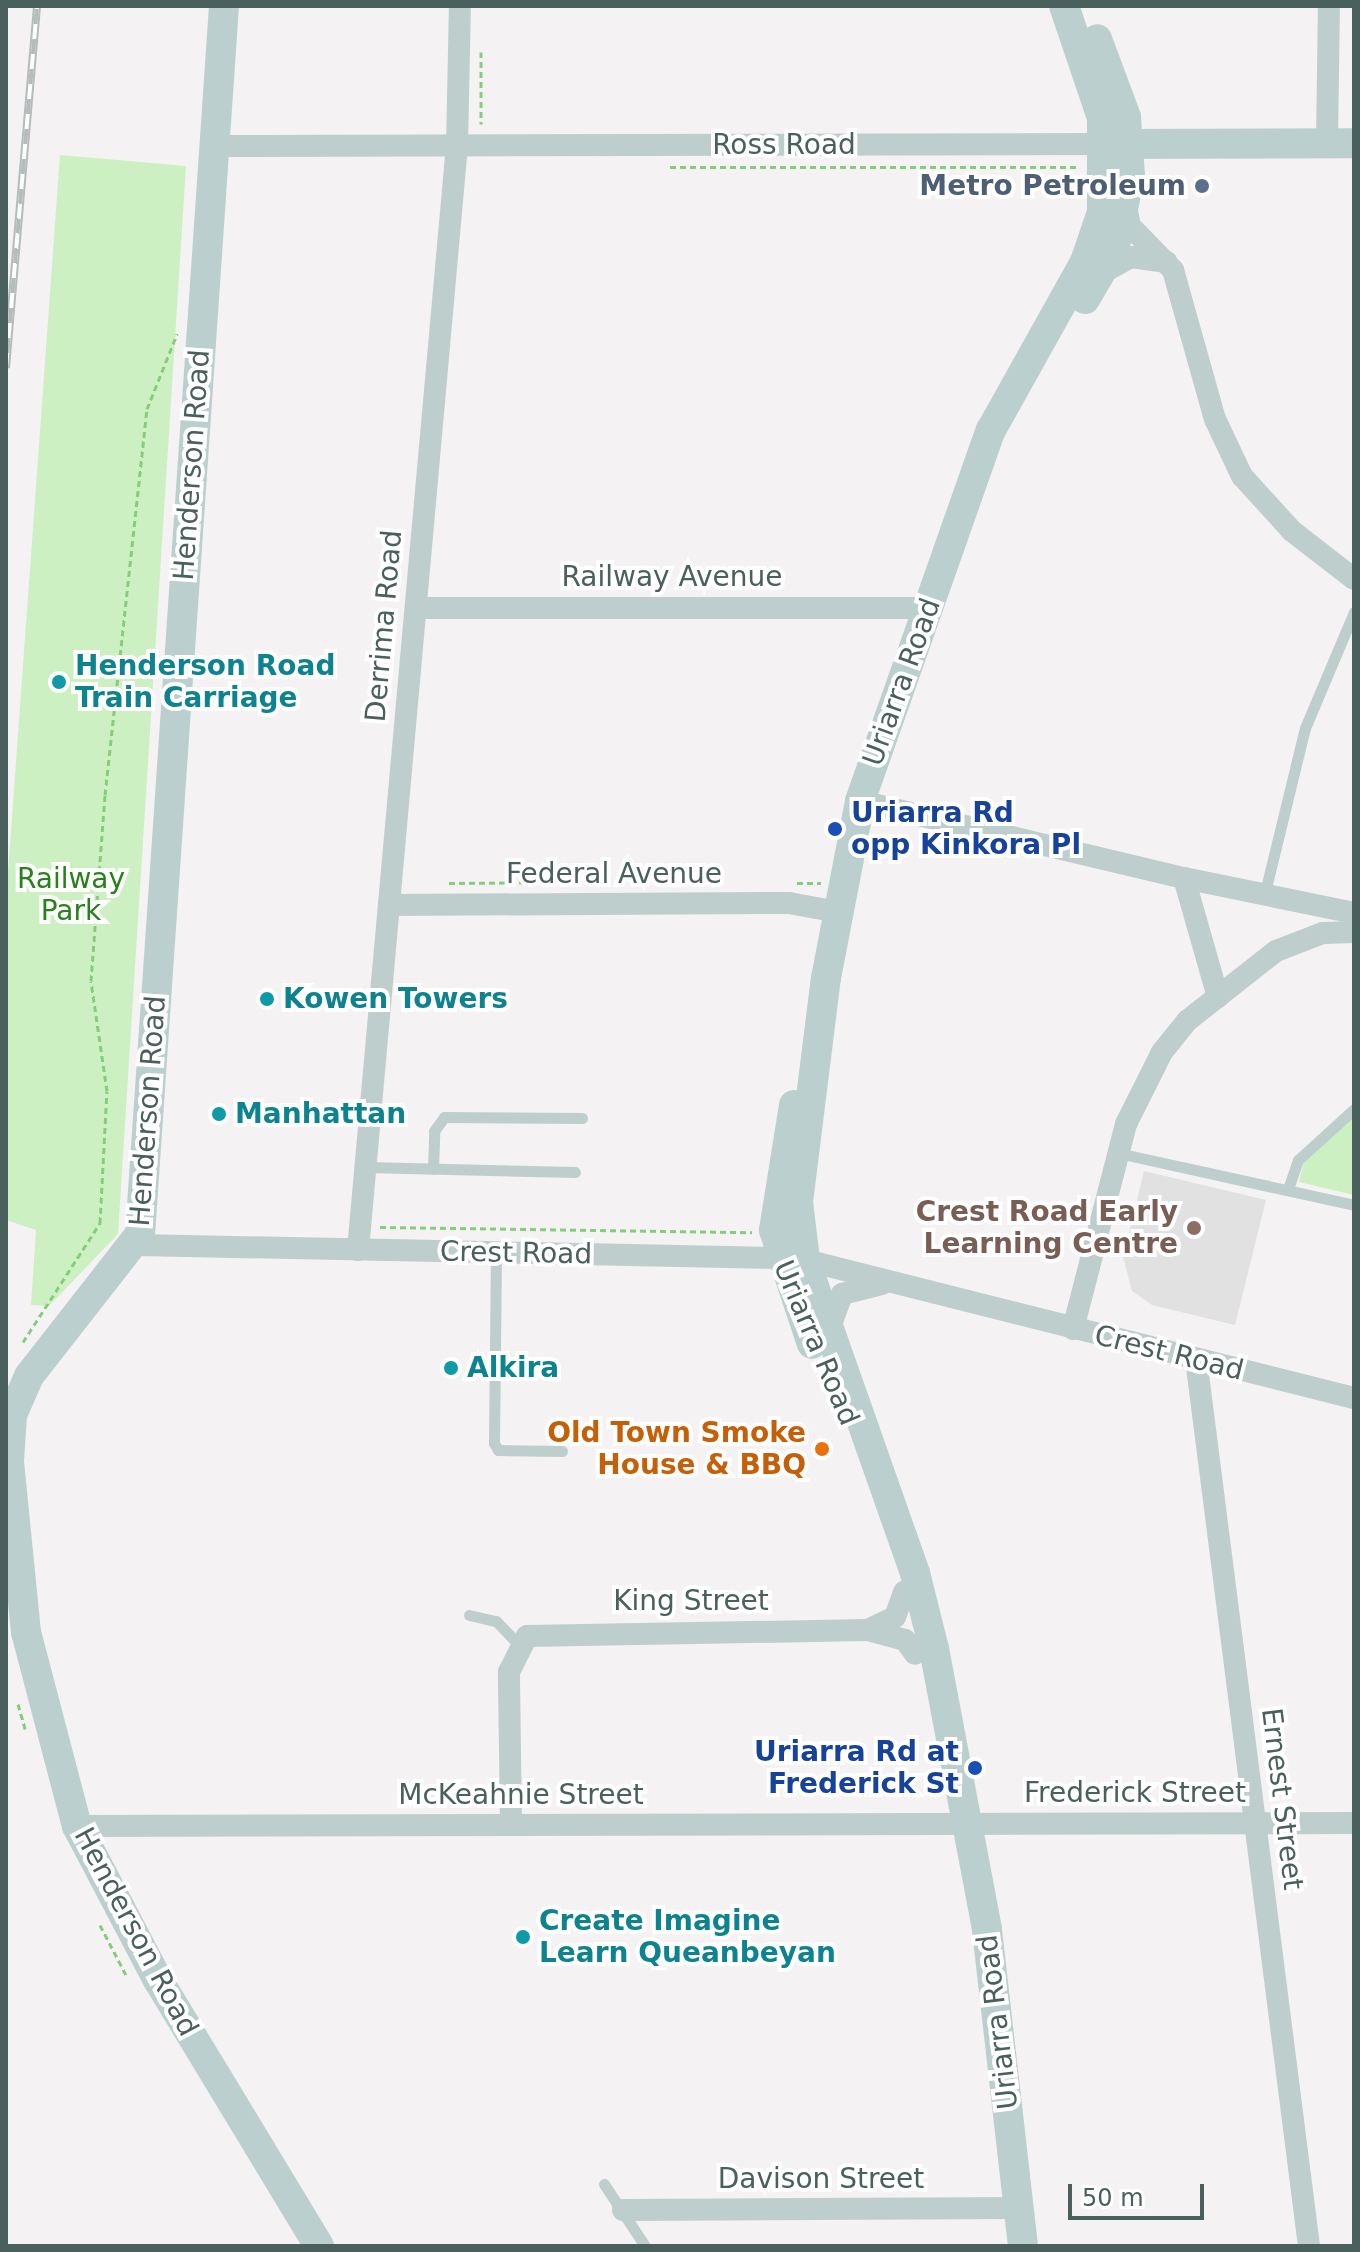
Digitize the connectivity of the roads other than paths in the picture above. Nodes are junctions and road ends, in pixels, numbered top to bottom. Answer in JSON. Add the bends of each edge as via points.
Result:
{"nodes":[{"id":1,"x":224,"y":6,"type":"edge"},
{"id":2,"x":460,"y":6,"type":"edge"},
{"id":3,"x":1064,"y":6,"type":"edge"},
{"id":4,"x":1083,"y":6,"type":"edge"},
{"id":5,"x":1329,"y":6,"type":"edge"},
{"id":6,"x":1341,"y":143,"type":"edge"},
{"id":7,"x":1118,"y":144,"type":"junction"},
{"id":8,"x":213,"y":146,"type":"junction"},
{"id":9,"x":457,"y":146,"type":"junction"},
{"id":10,"x":1126,"y":206,"type":"junction"},
{"id":11,"x":1167,"y":262,"type":"junction"},
{"id":12,"x":1104,"y":272,"type":"junction"},
{"id":13,"x":1008,"y":394,"type":"junction"},
{"id":14,"x":1354,"y":579,"type":"edge"},
{"id":15,"x":417,"y":608,"type":"junction"},
{"id":16,"x":928,"y":608,"type":"junction"},
{"id":17,"x":1354,"y":612,"type":"edge"},
{"id":18,"x":860,"y":801,"type":"junction"},
{"id":19,"x":1184,"y":878,"type":"junction"},
{"id":20,"x":1264,"y":896,"type":"junction"},
{"id":21,"x":389,"y":905,"type":"junction"},
{"id":22,"x":1303,"y":907,"type":"junction"},
{"id":23,"x":838,"y":912,"type":"junction"},
{"id":24,"x":1354,"y":913,"type":"edge"},
{"id":25,"x":1347,"y":931,"type":"edge"},
{"id":26,"x":1196,"y":938,"type":"junction"},
{"id":27,"x":1218,"y":997,"type":"junction"},
{"id":28,"x":1182,"y":1027,"type":"junction"},
{"id":29,"x":1354,"y":1109,"type":"edge"},
{"id":30,"x":582,"y":1118,"type":"dead end"},
{"id":31,"x":1117,"y":1153,"type":"junction"},
{"id":32,"x":366,"y":1167,"type":"junction"},
{"id":33,"x":433,"y":1169,"type":"junction"},
{"id":34,"x":575,"y":1172,"type":"dead end"},
{"id":35,"x":1288,"y":1189,"type":"junction"},
{"id":36,"x":1354,"y":1205,"type":"edge"},
{"id":37,"x":137,"y":1245,"type":"junction"},
{"id":38,"x":358,"y":1250,"type":"junction"},
{"id":39,"x":496,"y":1252,"type":"junction"},
{"id":40,"x":792,"y":1259,"type":"junction"},
{"id":41,"x":891,"y":1284,"type":"junction"},
{"id":42,"x":1073,"y":1329,"type":"junction"},
{"id":43,"x":830,"y":1333,"type":"junction"},
{"id":44,"x":1196,"y":1359,"type":"junction"},
{"id":45,"x":1354,"y":1398,"type":"edge"},
{"id":46,"x":562,"y":1451,"type":"dead end"},
{"id":47,"x":873,"y":1469,"type":"junction"},
{"id":48,"x":894,"y":1524,"type":"junction"},
{"id":49,"x":904,"y":1592,"type":"junction"},
{"id":50,"x":469,"y":1615,"type":"dead end"},
{"id":51,"x":868,"y":1630,"type":"junction"},
{"id":52,"x":518,"y":1644,"type":"junction"},
{"id":53,"x":915,"y":1654,"type":"junction"},
{"id":54,"x":962,"y":1812,"type":"junction"},
{"id":55,"x":1255,"y":1823,"type":"junction"},
{"id":56,"x":1354,"y":1823,"type":"edge"},
{"id":57,"x":511,"y":1824,"type":"junction"},
{"id":58,"x":77,"y":1826,"type":"junction"},
{"id":59,"x":604,"y":2184,"type":"dead end"},
{"id":60,"x":1019,"y":2208,"type":"junction"},
{"id":61,"x":623,"y":2210,"type":"junction"},
{"id":62,"x":319,"y":2246,"type":"edge"},
{"id":63,"x":645,"y":2246,"type":"edge"},
{"id":64,"x":1023,"y":2246,"type":"edge"},
{"id":65,"x":1309,"y":2246,"type":"edge"}],
"edges":[{"from":1,"to":8,"type":"main road","name":"Henderson Road"},
{"from":2,"to":9,"type":"street","name":"Derrima Road"},
{"from":3,"to":7,"type":"main road","name":"Uriarra Road"},
{"from":4,"to":7,"type":"main road","name":"Uriarra Road","via":[[1119,93]]},
{"from":5,"to":6,"type":"street"},
{"from":6,"to":7,"type":"main road","name":"Ross Road"},
{"from":7,"to":9,"type":"street","name":"Ross Road"},
{"from":7,"to":10,"type":"main road","name":"Uriarra Road"},
{"from":7,"to":13,"type":"main road","name":"Uriarra Road","via":[[1090,252]]},
{"from":8,"to":9,"type":"street","name":"Ross Road"},
{"from":8,"to":37,"type":"main road","name":"Henderson Road"},
{"from":9,"to":15,"type":"street","name":"Derrima Road"},
{"from":10,"to":11,"type":"street","via":[[1130,226]]},
{"from":10,"to":12,"type":"main road","name":"Uriarra Road"},
{"from":11,"to":12,"type":"street","via":[[1131,257]]},
{"from":11,"to":14,"type":"street","via":[[1215,419],[1242,476],[1292,531]]},
{"from":12,"to":13,"type":"main road","name":"Uriarra Road"},
{"from":13,"to":16,"type":"main road","name":"Uriarra Road"},
{"from":15,"to":16,"type":"street","name":"Railway Avenue"},
{"from":15,"to":21,"type":"street","name":"Derrima Road"},
{"from":16,"to":18,"type":"main road","name":"Uriarra Road"},
{"from":17,"to":20,"type":"lane","via":[[1305,728]]},
{"from":18,"to":19,"type":"street"},
{"from":18,"to":23,"type":"main road","name":"Uriarra Road"},
{"from":19,"to":20,"type":"street"},
{"from":19,"to":26,"type":"street"},
{"from":20,"to":22,"type":"street"},
{"from":21,"to":23,"type":"street","name":"Federal Avenue","via":[[789,903]]},
{"from":21,"to":32,"type":"street","name":"Derrima Road"},
{"from":22,"to":24,"type":"street"},
{"from":22,"to":25,"type":"street"},
{"from":23,"to":40,"type":"main road","name":"Uriarra Road"},
{"from":25,"to":27,"type":"street","via":[[1276,951]]},
{"from":26,"to":27,"type":"street"},
{"from":26,"to":28,"type":"street","via":[[1196,983]]},
{"from":27,"to":28,"type":"street"},
{"from":28,"to":31,"type":"street","via":[[1151,1069]]},
{"from":29,"to":35,"type":"lane","via":[[1298,1160]]},
{"from":30,"to":33,"type":"lane","via":[[444,1117],[434,1131]]},
{"from":31,"to":35,"type":"lane"},
{"from":31,"to":42,"type":"street"},
{"from":32,"to":33,"type":"lane"},
{"from":32,"to":38,"type":"street","name":"Derrima Road"},
{"from":33,"to":34,"type":"lane"},
{"from":35,"to":36,"type":"lane"},
{"from":37,"to":38,"type":"street","name":"Crest Road"},
{"from":37,"to":58,"type":"main road","name":"Henderson Road","via":[[41,1358],[20,1394],[9,1438],[26,1632]]},
{"from":38,"to":39,"type":"street","name":"Crest Road"},
{"from":39,"to":40,"type":"street","name":"Crest Road"},
{"from":39,"to":46,"type":"lane","via":[[494,1443],[498,1450]]},
{"from":40,"to":41,"type":"street","name":"Crest Road"},
{"from":40,"to":43,"type":"main road","name":"Uriarra Road"},
{"from":40,"to":47,"type":"main road","name":"Uriarra Road","via":[[829,1385]]},
{"from":41,"to":42,"type":"street","name":"Crest Road"},
{"from":41,"to":43,"type":"street","name":"Crest Road","via":[[842,1294]]},
{"from":42,"to":44,"type":"street","name":"Crest Road"},
{"from":43,"to":47,"type":"main road","name":"Uriarra Road"},
{"from":44,"to":45,"type":"street","name":"Crest Road"},
{"from":44,"to":55,"type":"street","name":"Ernest Street"},
{"from":47,"to":48,"type":"main road","name":"Uriarra Road"},
{"from":48,"to":49,"type":"main road","name":"Uriarra Road"},
{"from":48,"to":54,"type":"main road","name":"Uriarra Road","via":[[925,1611]]},
{"from":49,"to":51,"type":"street","via":[[895,1617]]},
{"from":49,"to":53,"type":"main road","name":"Uriarra Road"},
{"from":50,"to":52,"type":"lane","via":[[496,1621]]},
{"from":51,"to":52,"type":"street","name":"King Street","via":[[544,1631]]},
{"from":51,"to":53,"type":"street","name":"King Street","via":[[905,1640]]},
{"from":52,"to":57,"type":"street","via":[[509,1672]]},
{"from":53,"to":54,"type":"main road","name":"Uriarra Road"},
{"from":54,"to":55,"type":"street","name":"Frederick Street"},
{"from":54,"to":57,"type":"street","name":"McKeahnie Street"},
{"from":54,"to":60,"type":"main road","name":"Uriarra Road","via":[[987,1929]]},
{"from":55,"to":56,"type":"street","name":"Frederick Street"},
{"from":55,"to":65,"type":"street","name":"Ernest Street"},
{"from":57,"to":58,"type":"street","name":"McKeahnie Street"},
{"from":58,"to":62,"type":"main road","name":"Henderson Road","via":[[158,1980]]},
{"from":59,"to":61,"type":"lane"},
{"from":60,"to":61,"type":"street","name":"Davison Street"},
{"from":60,"to":64,"type":"main road","name":"Uriarra Road"},
{"from":61,"to":63,"type":"lane"}]}
